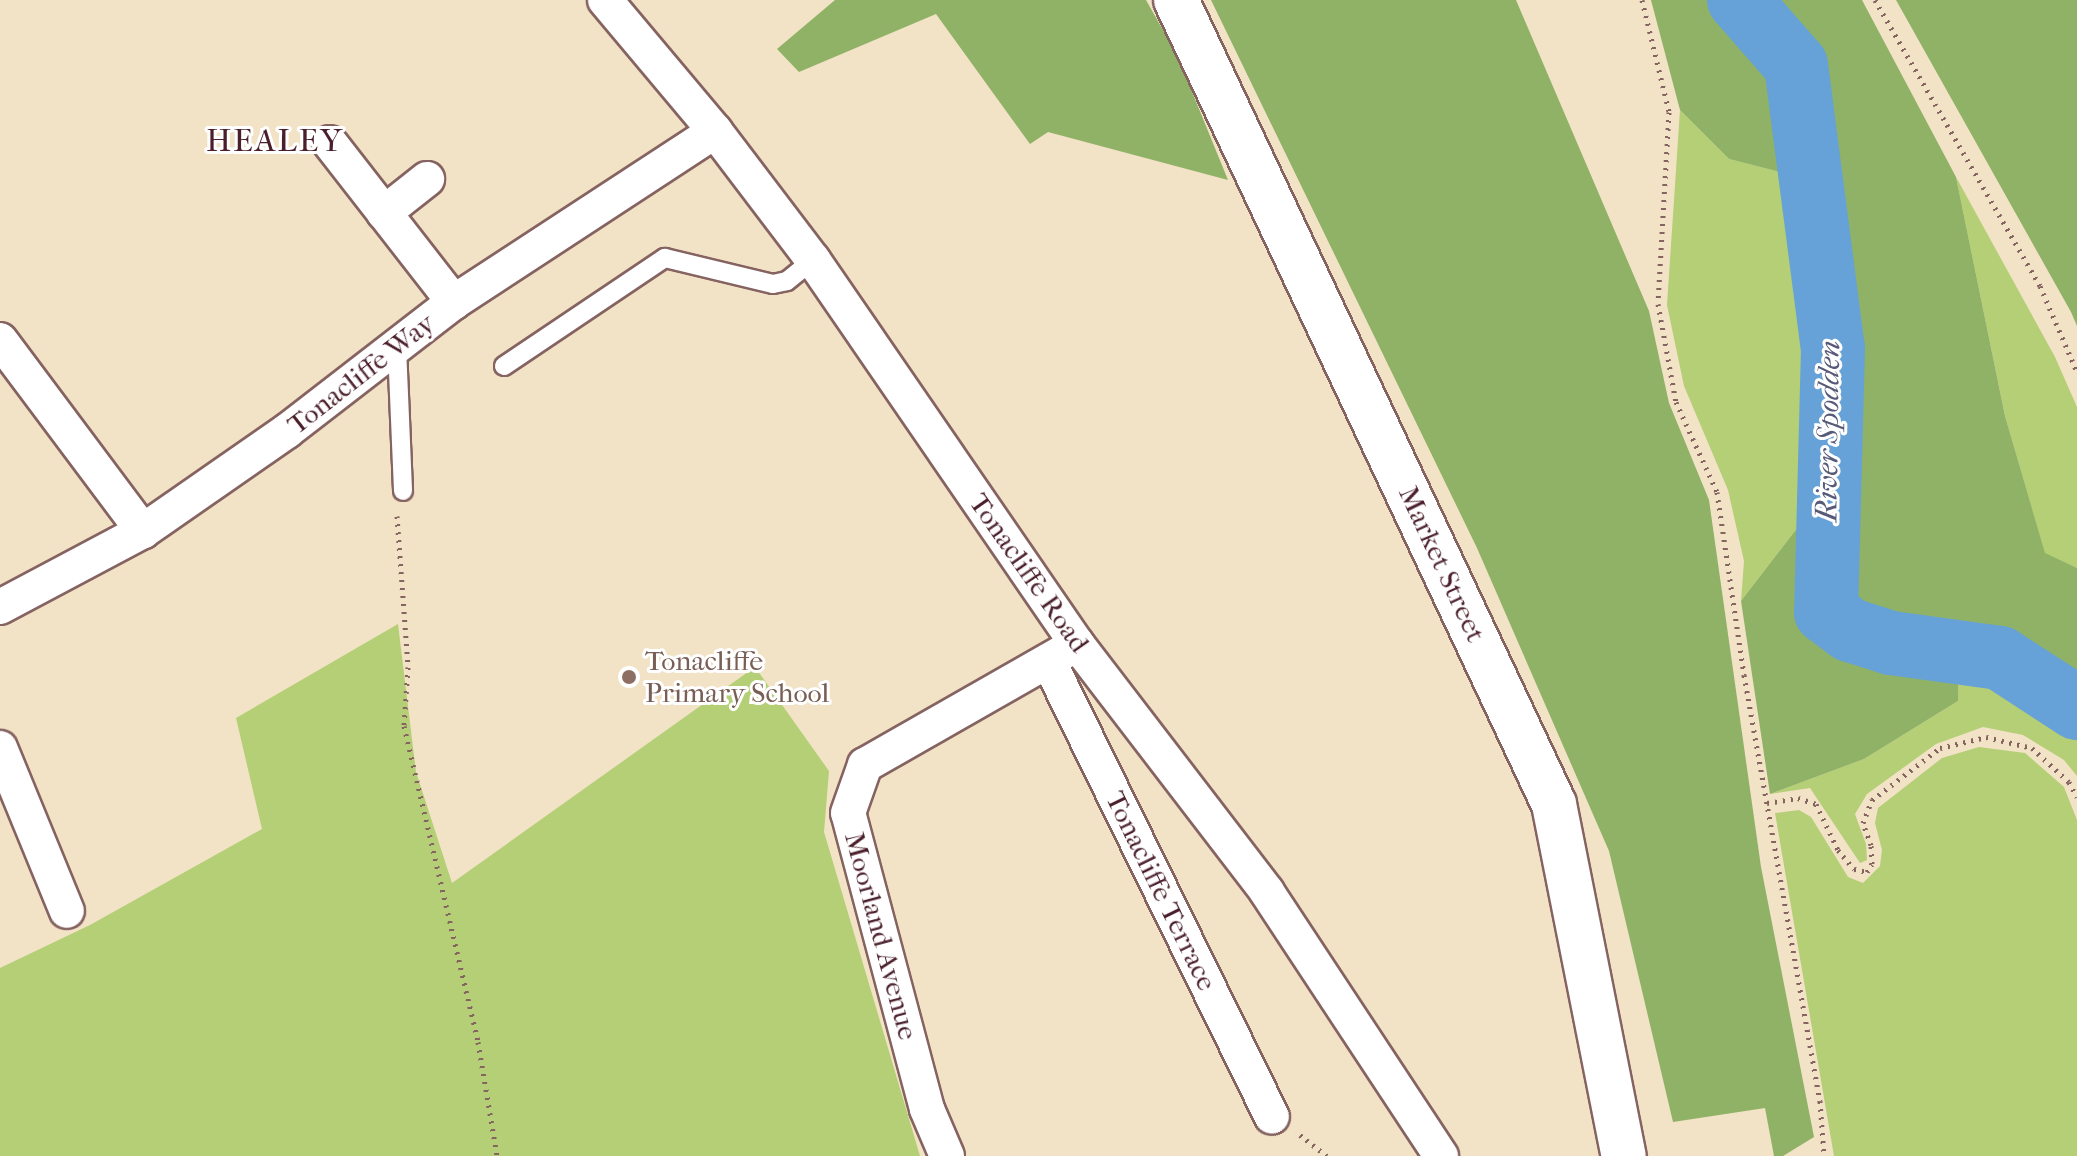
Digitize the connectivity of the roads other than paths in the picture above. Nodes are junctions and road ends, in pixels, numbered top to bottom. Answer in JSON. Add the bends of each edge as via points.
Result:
{"nodes":[{"id":1,"x":605,"y":0,"type":"edge"},
{"id":2,"x":1176,"y":0,"type":"edge"},
{"id":3,"x":715,"y":131,"type":"junction"},
{"id":4,"x":330,"y":143,"type":"dead end"},
{"id":5,"x":427,"y":179,"type":"dead end"},
{"id":6,"x":384,"y":213,"type":"junction"},
{"id":7,"x":813,"y":260,"type":"junction"},
{"id":8,"x":454,"y":302,"type":"junction"},
{"id":9,"x":0,"y":340,"type":"edge"},
{"id":10,"x":397,"y":347,"type":"junction"},
{"id":11,"x":504,"y":366,"type":"dead end"},
{"id":12,"x":403,"y":491,"type":"road end"},
{"id":13,"x":143,"y":531,"type":"junction"},
{"id":14,"x":0,"y":607,"type":"edge"},
{"id":15,"x":1077,"y":644,"type":"junction"},
{"id":16,"x":1050,"y":664,"type":"junction"},
{"id":17,"x":0,"y":748,"type":"edge"},
{"id":18,"x":67,"y":911,"type":"dead end"},
{"id":19,"x":1272,"y":1117,"type":"dead end"},
{"id":20,"x":947,"y":1156,"type":"edge"},
{"id":21,"x":1441,"y":1156,"type":"edge"},
{"id":22,"x":1624,"y":1156,"type":"edge"}],
"edges":[{"from":1,"to":3,"type":"street","name":"Tonacliffe Road"},
{"from":2,"to":22,"type":"main road","name":"Market Street","via":[[1554,804]]},
{"from":3,"to":7,"type":"street","name":"Tonacliffe Road"},
{"from":3,"to":8,"type":"street","name":"Tonacliffe Way"},
{"from":4,"to":6,"type":"street"},
{"from":5,"to":6,"type":"street"},
{"from":6,"to":8,"type":"street"},
{"from":7,"to":11,"type":"lane","via":[[787,281],[773,284],[665,258]]},
{"from":7,"to":15,"type":"street","name":"Tonacliffe Road"},
{"from":8,"to":10,"type":"street","name":"Tonacliffe Way"},
{"from":9,"to":13,"type":"street"},
{"from":10,"to":12,"type":"lane"},
{"from":10,"to":13,"type":"street","name":"Tonacliffe Way"},
{"from":13,"to":14,"type":"street","name":"Tonacliffe Way"},
{"from":15,"to":16,"type":"street","name":"Moorland Avenue"},
{"from":15,"to":21,"type":"street","name":"Tonacliffe Road","via":[[1267,892]]},
{"from":16,"to":19,"type":"street","name":"Tonacliffe Terrace"},
{"from":16,"to":20,"type":"street","name":"Moorland Avenue","via":[[865,765],[848,813],[927,1109]]},
{"from":17,"to":18,"type":"street"}]}
